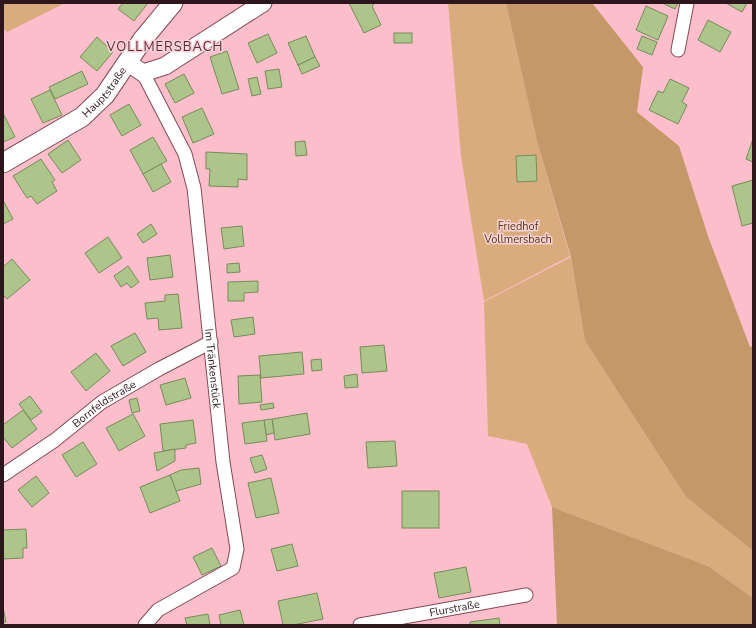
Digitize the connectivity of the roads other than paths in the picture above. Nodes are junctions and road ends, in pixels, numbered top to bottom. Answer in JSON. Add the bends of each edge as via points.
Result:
{"nodes":[{"id":1,"x":173,"y":3,"type":"edge"},
{"id":2,"x":263,"y":3,"type":"edge"},
{"id":3,"x":687,"y":3,"type":"edge"},
{"id":4,"x":678,"y":50,"type":"dead end"},
{"id":5,"x":127,"y":62,"type":"junction"},
{"id":6,"x":143,"y":73,"type":"junction"},
{"id":7,"x":3,"y":163,"type":"edge"},
{"id":8,"x":211,"y":342,"type":"junction"},
{"id":9,"x":3,"y":475,"type":"edge"},
{"id":10,"x":526,"y":595,"type":"dead end"},
{"id":11,"x":145,"y":625,"type":"edge"},
{"id":12,"x":360,"y":625,"type":"edge"}],
"edges":[{"from":1,"to":5,"type":"main road"},
{"from":2,"to":6,"type":"street","name":"Hauptstraße","via":[[164,66]]},
{"from":3,"to":4,"type":"street"},
{"from":5,"to":6,"type":"street","name":"Hauptstraße"},
{"from":5,"to":7,"type":"main road","name":"Hauptstraße","via":[[105,95],[82,117]]},
{"from":6,"to":8,"type":"street","name":"Im Tränkenstück","via":[[185,154],[194,188]]},
{"from":8,"to":9,"type":"street","name":"Bornfeldstraße","via":[[102,402],[55,440]]},
{"from":8,"to":11,"type":"street","name":"Im Tränkenstück","via":[[223,462],[237,549],[232,568],[158,610]]},
{"from":10,"to":12,"type":"street","name":"Flurstraße"}]}
